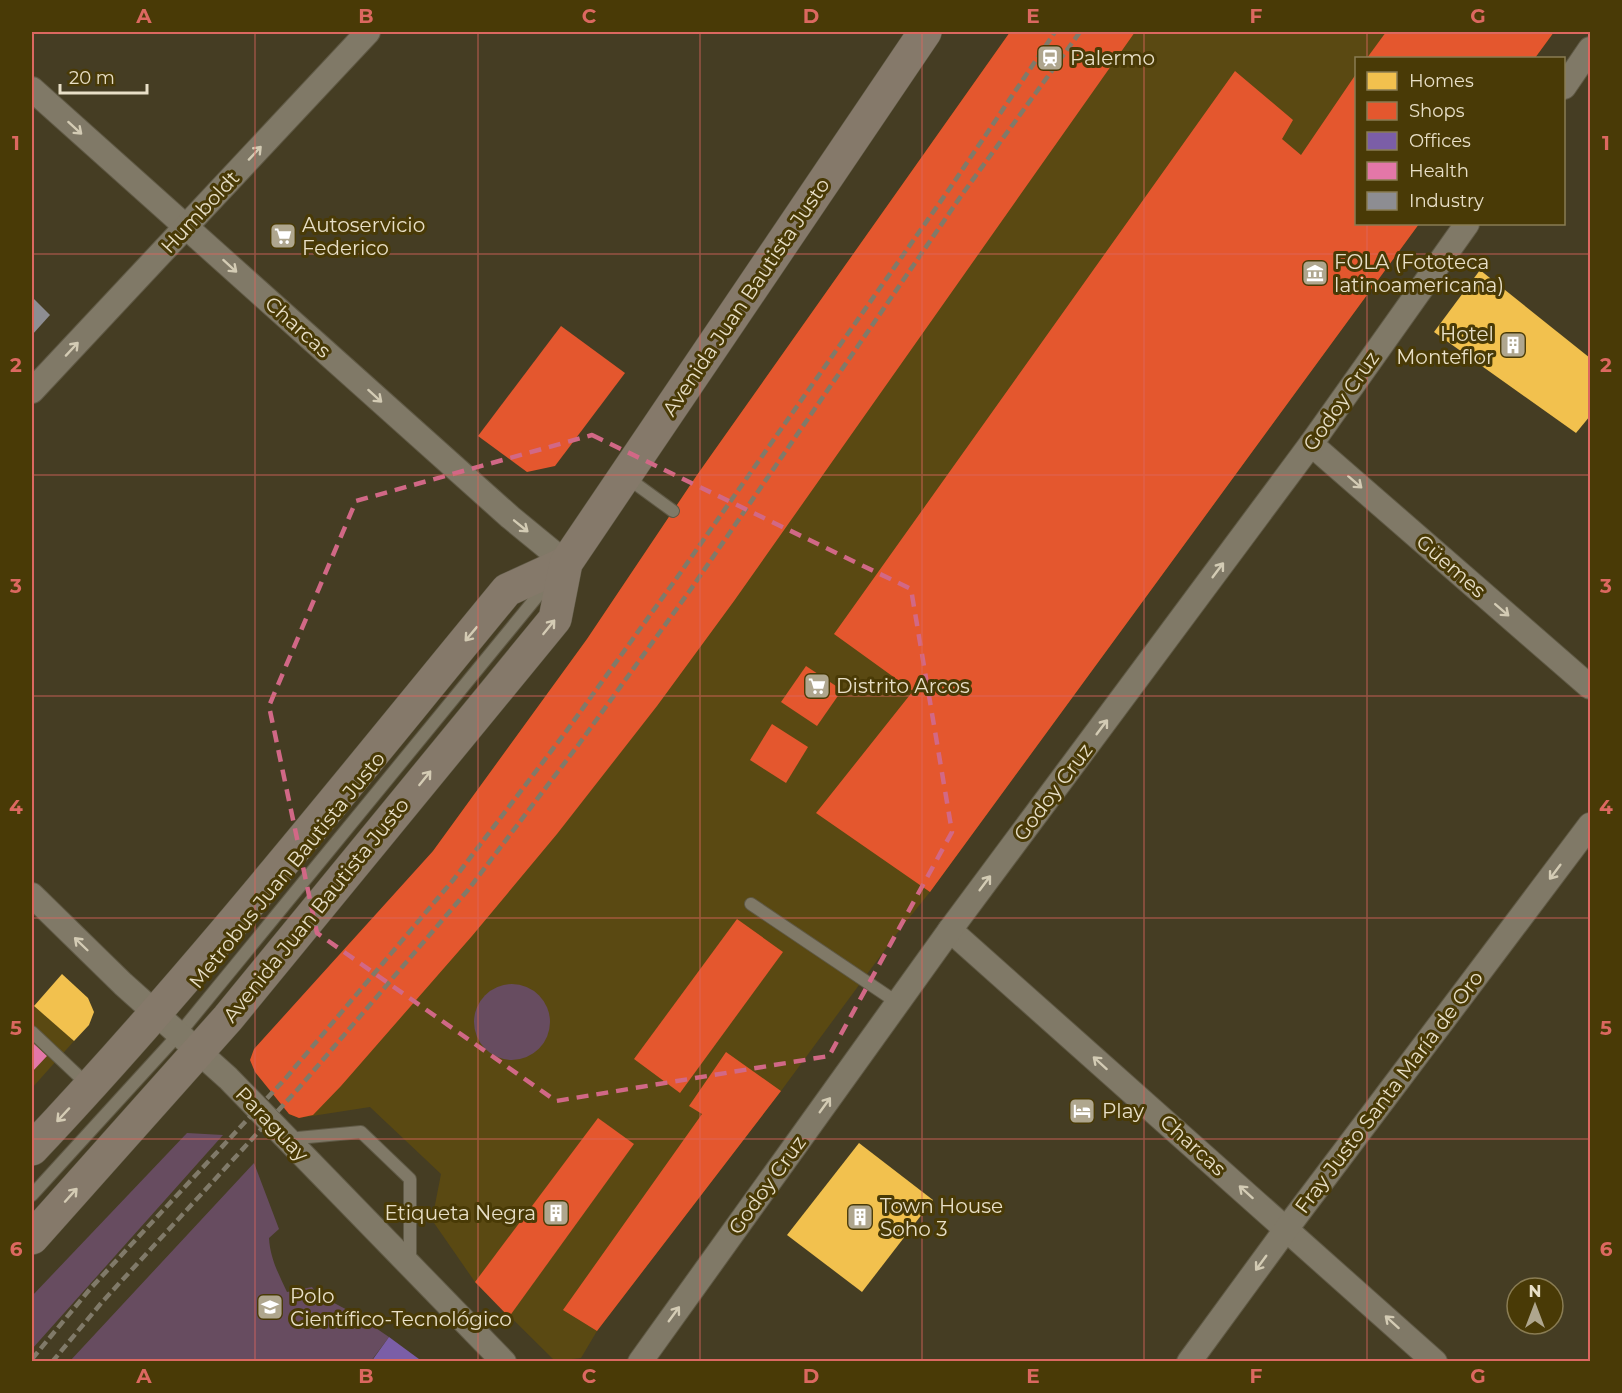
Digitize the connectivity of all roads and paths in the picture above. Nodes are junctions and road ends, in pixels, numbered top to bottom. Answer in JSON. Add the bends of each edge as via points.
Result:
{"nodes":[{"id":1,"x":368,"y":32,"type":"edge"},
{"id":2,"x":925,"y":32,"type":"edge"},
{"id":3,"x":1590,"y":49,"type":"edge"},
{"id":4,"x":1565,"y":84,"type":"edge"},
{"id":5,"x":32,"y":89,"type":"edge"},
{"id":6,"x":1466,"y":225,"type":"edge"},
{"id":7,"x":186,"y":227,"type":"junction"},
{"id":8,"x":32,"y":391,"type":"edge"},
{"id":9,"x":1311,"y":444,"type":"junction"},
{"id":10,"x":625,"y":476,"type":"junction"},
{"id":11,"x":673,"y":511,"type":"dead end"},
{"id":12,"x":566,"y":562,"type":"junction"},
{"id":13,"x":1590,"y":687,"type":"edge"},
{"id":14,"x":1590,"y":825,"type":"edge"},
{"id":15,"x":32,"y":895,"type":"edge"},
{"id":16,"x":751,"y":904,"type":"dead end"},
{"id":17,"x":950,"y":930,"type":"junction"},
{"id":18,"x":898,"y":1003,"type":"junction"},
{"id":19,"x":155,"y":1012,"type":"junction"},
{"id":20,"x":32,"y":1032,"type":"edge"},
{"id":21,"x":189,"y":1043,"type":"junction"},
{"id":22,"x":90,"y":1087,"type":"junction"},
{"id":23,"x":286,"y":1139,"type":"junction"},
{"id":24,"x":32,"y":1149,"type":"edge"},
{"id":25,"x":32,"y":1195,"type":"edge"},
{"id":26,"x":1287,"y":1228,"type":"junction"},
{"id":27,"x":32,"y":1238,"type":"edge"},
{"id":28,"x":410,"y":1266,"type":"junction"},
{"id":29,"x":504,"y":1362,"type":"edge"},
{"id":30,"x":640,"y":1362,"type":"edge"},
{"id":31,"x":1190,"y":1362,"type":"edge"},
{"id":32,"x":1435,"y":1362,"type":"edge"}],
"edges":[{"from":7,"to":1,"type":"street","name":"Humboldt","one_way":true},
{"from":2,"to":10,"type":"main road","name":"Avenida Juan Bautista Justo"},
{"from":3,"to":4,"type":"street"},
{"from":5,"to":7,"type":"street","name":"Charcas","one_way":true},
{"from":6,"to":9,"type":"street","name":"Godoy Cruz"},
{"from":8,"to":7,"type":"street","name":"Humboldt","one_way":true},
{"from":7,"to":12,"type":"street","name":"Charcas","one_way":true,"via":[[510,517]]},
{"from":9,"to":13,"type":"street","name":"Güemes","one_way":true},
{"from":17,"to":9,"type":"street","name":"Godoy Cruz","one_way":true},
{"from":10,"to":11,"type":"lane"},
{"from":10,"to":12,"type":"main road","name":"Avenida Juan Bautista Justo"},
{"from":12,"to":19,"type":"main road","one_way":true,"via":[[507,590],[206,956]]},
{"from":12,"to":21,"type":"main road","name":"Avenida Juan Bautista Justo","via":[[555,619],[228,1018]]},
{"from":14,"to":26,"type":"street","name":"Fray Justo Santa María de Oro","one_way":true},
{"from":19,"to":15,"type":"street","name":"Paraguay","one_way":true},
{"from":16,"to":18,"type":"lane"},
{"from":17,"to":18,"type":"street","name":"Godoy Cruz"},
{"from":26,"to":17,"type":"street","name":"Charcas","one_way":true},
{"from":30,"to":18,"type":"street","name":"Godoy Cruz","one_way":true},
{"from":19,"to":21,"type":"street","name":"Paraguay"},
{"from":19,"to":22,"type":"main road"},
{"from":20,"to":22,"type":"lane"},
{"from":21,"to":23,"type":"street","name":"Paraguay"},
{"from":21,"to":25,"type":"lane"},
{"from":27,"to":21,"type":"main road","name":"Avenida Juan Bautista Justo","one_way":true},
{"from":22,"to":24,"type":"main road","one_way":true},
{"from":23,"to":28,"type":"street","name":"Paraguay"},
{"from":23,"to":28,"type":"lane","via":[[361,1132],[410,1179]]},
{"from":26,"to":31,"type":"street","name":"Fray Justo Santa María de Oro","one_way":true},
{"from":32,"to":26,"type":"street","name":"Charcas","one_way":true},
{"from":28,"to":29,"type":"street","name":"Paraguay"}]}
